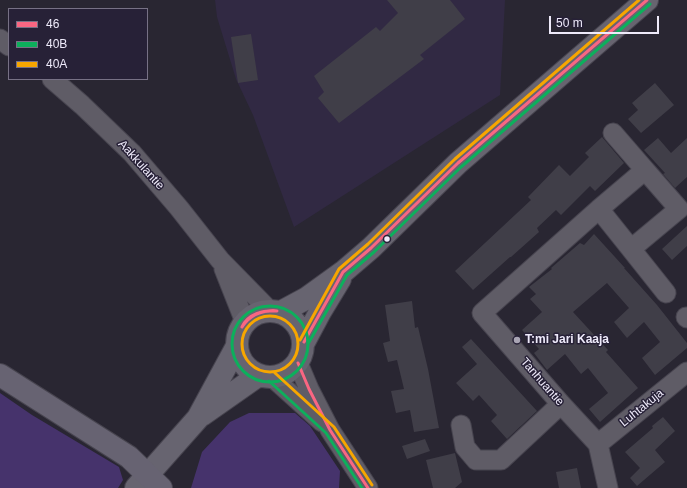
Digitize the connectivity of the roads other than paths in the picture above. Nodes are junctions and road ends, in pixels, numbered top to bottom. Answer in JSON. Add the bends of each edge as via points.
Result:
{"nodes":[{"id":1,"x":647,"y":0,"type":"edge"},
{"id":2,"x":0,"y":39,"type":"edge"},
{"id":3,"x":8,"y":45,"type":"edge"},
{"id":4,"x":53,"y":80,"type":"edge"},
{"id":5,"x":613,"y":133,"type":"dead end"},
{"id":6,"x":645,"y":170,"type":"junction"},
{"id":7,"x":599,"y":209,"type":"junction"},
{"id":8,"x":631,"y":249,"type":"junction"},
{"id":9,"x":220,"y":260,"type":"junction"},
{"id":10,"x":343,"y":272,"type":"junction"},
{"id":11,"x":666,"y":293,"type":"dead end"},
{"id":12,"x":275,"y":311,"type":"junction"},
{"id":13,"x":245,"y":322,"type":"junction"},
{"id":14,"x":304,"y":342,"type":"junction"},
{"id":15,"x":237,"y":346,"type":"junction"},
{"id":16,"x":298,"y":363,"type":"junction"},
{"id":17,"x":687,"y":373,"type":"edge"},
{"id":18,"x":0,"y":375,"type":"edge"},
{"id":19,"x":266,"y":376,"type":"junction"},
{"id":20,"x":561,"y":404,"type":"junction"},
{"id":21,"x":198,"y":418,"type":"junction"},
{"id":22,"x":461,"y":425,"type":"dead end"},
{"id":23,"x":330,"y":430,"type":"junction"},
{"id":24,"x":598,"y":444,"type":"junction"},
{"id":25,"x":149,"y":484,"type":"edge"},
{"id":26,"x":368,"y":488,"type":"edge"},
{"id":27,"x":608,"y":488,"type":"edge"}],
"edges":[{"from":1,"to":10,"type":"main road","via":[[458,162],[371,248]]},
{"from":2,"to":3,"type":"street"},
{"from":4,"to":9,"type":"street","name":"Aakkulantie","via":[[132,153]]},
{"from":5,"to":6,"type":"street"},
{"from":6,"to":7,"type":"street","name":"Tanhuantie"},
{"from":6,"to":8,"type":"street","via":[[678,210]]},
{"from":7,"to":8,"type":"street"},
{"from":7,"to":20,"type":"street","name":"Tanhuantie","via":[[482,313]]},
{"from":8,"to":11,"type":"street"},
{"from":9,"to":12,"type":"street","name":"Aakkulantie"},
{"from":9,"to":13,"type":"street","name":"Aakkulantie"},
{"from":10,"to":12,"type":"main road","via":[[307,298]]},
{"from":10,"to":14,"type":"main road"},
{"from":12,"to":13,"type":"main road","via":[[260,312]]},
{"from":12,"to":14,"type":"main road","via":[[290,317],[297,324]]},
{"from":13,"to":15,"type":"main road","via":[[240,329]]},
{"from":14,"to":16,"type":"main road"},
{"from":15,"to":19,"type":"main road","via":[[239,355],[250,371]]},
{"from":15,"to":21,"type":"main road"},
{"from":16,"to":19,"type":"main road","via":[[282,375]]},
{"from":16,"to":23,"type":"street"},
{"from":17,"to":24,"type":"street","name":"Luhtakuja"},
{"from":18,"to":25,"type":"highway","via":[[129,457]]},
{"from":19,"to":21,"type":"main road"},
{"from":19,"to":23,"type":"street"},
{"from":20,"to":22,"type":"street","via":[[501,460],[476,460],[465,447]]},
{"from":20,"to":24,"type":"street","name":"Tanhuantie"},
{"from":21,"to":25,"type":"main road"},
{"from":23,"to":26,"type":"street"},
{"from":24,"to":27,"type":"street","name":"Tanhuantie"}]}
